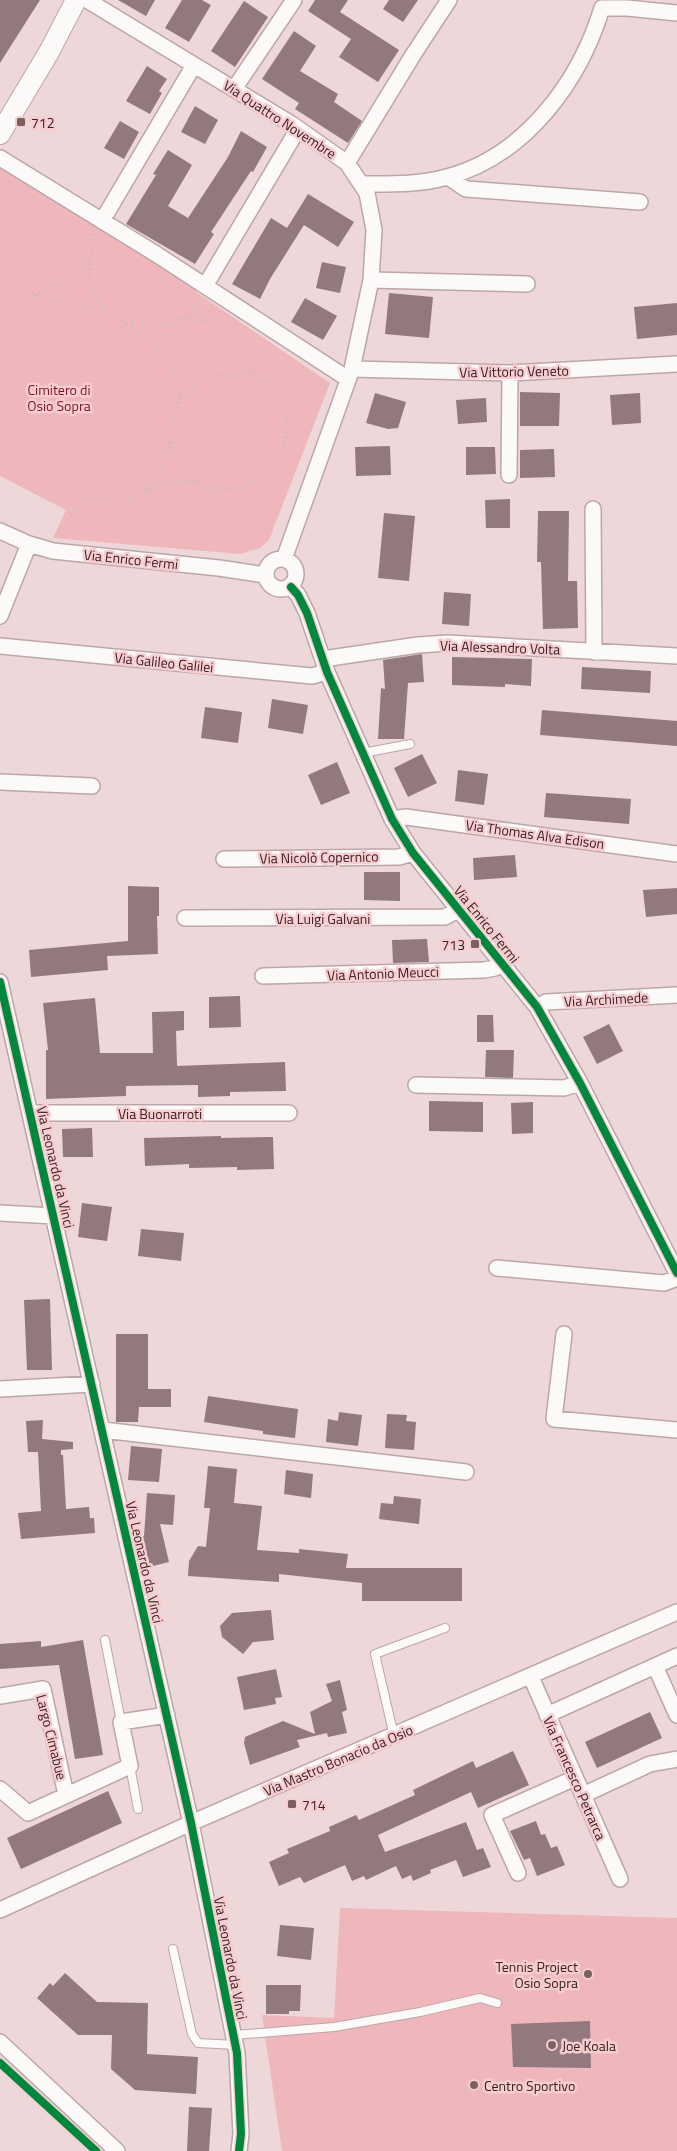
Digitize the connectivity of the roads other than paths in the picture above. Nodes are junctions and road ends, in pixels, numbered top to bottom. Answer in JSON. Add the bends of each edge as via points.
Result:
{"nodes":[{"id":1,"x":76,"y":0,"type":"edge"},
{"id":2,"x":87,"y":0,"type":"edge"},
{"id":3,"x":294,"y":0,"type":"edge"},
{"id":4,"x":449,"y":0,"type":"edge"},
{"id":5,"x":677,"y":13,"type":"edge"},
{"id":6,"x":194,"y":65,"type":"junction"},
{"id":7,"x":234,"y":89,"type":"junction"},
{"id":8,"x":298,"y":129,"type":"junction"},
{"id":9,"x":0,"y":134,"type":"edge"},
{"id":10,"x":0,"y":158,"type":"edge"},
{"id":11,"x":348,"y":163,"type":"junction"},
{"id":12,"x":448,"y":177,"type":"junction"},
{"id":13,"x":361,"y":184,"type":"junction"},
{"id":14,"x":640,"y":202,"type":"dead end"},
{"id":15,"x":101,"y":220,"type":"junction"},
{"id":16,"x":371,"y":280,"type":"junction"},
{"id":17,"x":527,"y":284,"type":"dead end"},
{"id":18,"x":205,"y":286,"type":"junction"},
{"id":19,"x":677,"y":364,"type":"edge"},
{"id":20,"x":510,"y":373,"type":"junction"},
{"id":21,"x":350,"y":374,"type":"junction"},
{"id":22,"x":509,"y":475,"type":"dead end"},
{"id":23,"x":593,"y":509,"type":"dead end"},
{"id":24,"x":0,"y":531,"type":"edge"},
{"id":25,"x":28,"y":544,"type":"junction"},
{"id":26,"x":284,"y":559,"type":"junction"},
{"id":27,"x":265,"y":575,"type":"junction"},
{"id":28,"x":291,"y":587,"type":"junction"},
{"id":29,"x":0,"y":616,"type":"edge"},
{"id":30,"x":0,"y":646,"type":"edge"},
{"id":31,"x":594,"y":652,"type":"junction"},
{"id":32,"x":677,"y":656,"type":"edge"},
{"id":33,"x":325,"y":665,"type":"junction"},
{"id":34,"x":410,"y":744,"type":"dead end"},
{"id":35,"x":363,"y":753,"type":"junction"},
{"id":36,"x":0,"y":782,"type":"edge"},
{"id":37,"x":92,"y":786,"type":"dead end"},
{"id":38,"x":392,"y":819,"type":"junction"},
{"id":39,"x":413,"y":853,"type":"junction"},
{"id":40,"x":677,"y":854,"type":"edge"},
{"id":41,"x":224,"y":858,"type":"dead end"},
{"id":42,"x":459,"y":909,"type":"junction"},
{"id":43,"x":185,"y":918,"type":"dead end"},
{"id":44,"x":502,"y":963,"type":"junction"},
{"id":45,"x":263,"y":976,"type":"dead end"},
{"id":46,"x":0,"y":982,"type":"edge"},
{"id":47,"x":677,"y":994,"type":"edge"},
{"id":48,"x":537,"y":1007,"type":"junction"},
{"id":49,"x":580,"y":1083,"type":"junction"},
{"id":50,"x":416,"y":1085,"type":"dead end"},
{"id":51,"x":31,"y":1113,"type":"junction"},
{"id":52,"x":289,"y":1113,"type":"dead end"},
{"id":53,"x":0,"y":1213,"type":"edge"},
{"id":54,"x":54,"y":1216,"type":"junction"},
{"id":55,"x":497,"y":1268,"type":"dead end"},
{"id":56,"x":677,"y":1273,"type":"edge"},
{"id":57,"x":677,"y":1278,"type":"edge"},
{"id":58,"x":564,"y":1334,"type":"dead end"},
{"id":59,"x":92,"y":1384,"type":"junction"},
{"id":60,"x":0,"y":1388,"type":"edge"},
{"id":61,"x":103,"y":1430,"type":"junction"},
{"id":62,"x":677,"y":1430,"type":"edge"},
{"id":63,"x":466,"y":1472,"type":"dead end"},
{"id":64,"x":677,"y":1612,"type":"edge"},
{"id":65,"x":445,"y":1628,"type":"dead end"},
{"id":66,"x":105,"y":1640,"type":"dead end"},
{"id":67,"x":677,"y":1656,"type":"edge"},
{"id":68,"x":655,"y":1666,"type":"junction"},
{"id":69,"x":531,"y":1676,"type":"junction"},
{"id":70,"x":0,"y":1696,"type":"edge"},
{"id":71,"x":167,"y":1714,"type":"junction"},
{"id":72,"x":548,"y":1715,"type":"junction"},
{"id":73,"x":677,"y":1715,"type":"edge"},
{"id":74,"x":121,"y":1722,"type":"junction"},
{"id":75,"x":394,"y":1736,"type":"junction"},
{"id":76,"x":677,"y":1758,"type":"edge"},
{"id":77,"x":130,"y":1766,"type":"junction"},
{"id":78,"x":575,"y":1778,"type":"junction"},
{"id":79,"x":0,"y":1789,"type":"edge"},
{"id":80,"x":66,"y":1795,"type":"junction"},
{"id":81,"x":583,"y":1795,"type":"junction"},
{"id":82,"x":138,"y":1808,"type":"dead end"},
{"id":83,"x":191,"y":1824,"type":"junction"},
{"id":84,"x":518,"y":1873,"type":"dead end"},
{"id":85,"x":620,"y":1879,"type":"dead end"},
{"id":86,"x":0,"y":1910,"type":"edge"},
{"id":87,"x":173,"y":1949,"type":"dead end"},
{"id":88,"x":497,"y":2003,"type":"dead end"},
{"id":89,"x":235,"y":2040,"type":"junction"},
{"id":90,"x":0,"y":2042,"type":"edge"},
{"id":91,"x":117,"y":2151,"type":"edge"},
{"id":92,"x":239,"y":2151,"type":"edge"}],
"edges":[{"from":1,"to":9,"type":"street"},
{"from":2,"to":6,"type":"street","name":"Via Quattro Novembre"},
{"from":3,"to":7,"type":"street"},
{"from":4,"to":11,"type":"street"},
{"from":5,"to":12,"type":"street","via":[[602,8],[595,33],[578,65],[527,134],[490,160]]},
{"from":6,"to":7,"type":"street","name":"Via Quattro Novembre"},
{"from":6,"to":15,"type":"street"},
{"from":7,"to":8,"type":"street","name":"Via Quattro Novembre"},
{"from":8,"to":11,"type":"street","name":"Via Quattro Novembre"},
{"from":8,"to":18,"type":"street"},
{"from":10,"to":15,"type":"street"},
{"from":11,"to":13,"type":"street","name":"Via Quattro Novembre"},
{"from":12,"to":13,"type":"street","via":[[408,184]]},
{"from":12,"to":14,"type":"street","via":[[466,189]]},
{"from":13,"to":16,"type":"street","name":"Via Quattro Novembre","via":[[367,193],[374,230]]},
{"from":15,"to":18,"type":"street"},
{"from":16,"to":17,"type":"street"},
{"from":16,"to":21,"type":"street","name":"Via Quattro Novembre"},
{"from":18,"to":21,"type":"street"},
{"from":19,"to":20,"type":"street","name":"Via Vittorio Veneto"},
{"from":20,"to":21,"type":"street","name":"Via Vittorio Veneto"},
{"from":20,"to":22,"type":"street"},
{"from":21,"to":26,"type":"street","name":"Via Quattro Novembre"},
{"from":23,"to":31,"type":"street"},
{"from":24,"to":25,"type":"street","name":"Via Enrico Fermi"},
{"from":25,"to":27,"type":"street","name":"Via Enrico Fermi","via":[[53,551]]},
{"from":25,"to":29,"type":"street"},
{"from":26,"to":27,"type":"street","via":[[272,561]]},
{"from":26,"to":28,"type":"street","via":[[291,563],[296,574]]},
{"from":27,"to":28,"type":"street","via":[[267,583],[277,590]]},
{"from":28,"to":33,"type":"street","name":"Via Enrico Fermi","via":[[307,613]]},
{"from":30,"to":33,"type":"street","name":"Via Galileo Galilei","via":[[312,676]]},
{"from":31,"to":32,"type":"street","name":"Via Alessandro Volta"},
{"from":31,"to":33,"type":"street","name":"Via Alessandro Volta","via":[[448,643],[418,645]]},
{"from":33,"to":35,"type":"street","name":"Via Enrico Fermi"},
{"from":34,"to":35,"type":"lane"},
{"from":35,"to":38,"type":"street","name":"Via Enrico Fermi"},
{"from":36,"to":37,"type":"street"},
{"from":38,"to":39,"type":"street","name":"Via Enrico Fermi"},
{"from":38,"to":40,"type":"street","name":"Via Thomas Alva Edison","via":[[406,817]]},
{"from":39,"to":41,"type":"street","name":"Via Nicolò Copernico","via":[[399,857]]},
{"from":39,"to":42,"type":"street","name":"Via Enrico Fermi"},
{"from":42,"to":43,"type":"street","name":"Via Luigi Galvani","via":[[445,917]]},
{"from":42,"to":44,"type":"street","name":"Via Enrico Fermi"},
{"from":44,"to":45,"type":"street","name":"Via Antonio Meucci","via":[[484,970]]},
{"from":44,"to":48,"type":"street","name":"Via Enrico Fermi"},
{"from":46,"to":51,"type":"street","name":"Via Leonardo da Vinci"},
{"from":47,"to":48,"type":"street","name":"Via Archimede","via":[[546,1002]]},
{"from":48,"to":49,"type":"street","name":"Via Enrico Fermi"},
{"from":49,"to":50,"type":"street","via":[[564,1088]]},
{"from":49,"to":56,"type":"street","name":"Via Enrico Fermi"},
{"from":51,"to":52,"type":"street","name":"Via Buonarroti"},
{"from":51,"to":54,"type":"street","name":"Via Leonardo da Vinci"},
{"from":53,"to":54,"type":"street"},
{"from":54,"to":59,"type":"street","name":"Via Leonardo da Vinci"},
{"from":55,"to":57,"type":"street","via":[[664,1283]]},
{"from":58,"to":62,"type":"street","via":[[554,1419]]},
{"from":59,"to":60,"type":"street"},
{"from":59,"to":61,"type":"street","name":"Via Leonardo da Vinci"},
{"from":61,"to":63,"type":"street"},
{"from":61,"to":71,"type":"street","name":"Via Leonardo da Vinci"},
{"from":64,"to":69,"type":"street","name":"Via Mastro Bonacio da Osio"},
{"from":65,"to":75,"type":"lane","via":[[375,1654]]},
{"from":66,"to":74,"type":"lane"},
{"from":67,"to":68,"type":"street"},
{"from":68,"to":72,"type":"street"},
{"from":68,"to":73,"type":"street"},
{"from":69,"to":72,"type":"street","name":"Via Francesco Petrarca"},
{"from":69,"to":75,"type":"street","name":"Via Mastro Bonacio da Osio"},
{"from":70,"to":80,"type":"street","name":"Largo Cimabue","via":[[43,1689]]},
{"from":71,"to":74,"type":"street"},
{"from":71,"to":83,"type":"street","name":"Via Leonardo da Vinci"},
{"from":72,"to":78,"type":"street","name":"Via Francesco Petrarca"},
{"from":74,"to":77,"type":"street"},
{"from":75,"to":83,"type":"street","name":"Via Mastro Bonacio da Osio"},
{"from":76,"to":81,"type":"street","via":[[650,1764]]},
{"from":77,"to":80,"type":"street","name":"Largo Cimabue"},
{"from":77,"to":82,"type":"lane"},
{"from":78,"to":81,"type":"street","name":"Via Francesco Petrarca"},
{"from":78,"to":84,"type":"street","via":[[492,1815]]},
{"from":79,"to":80,"type":"street","name":"Largo Cimabue","via":[[28,1813]]},
{"from":81,"to":85,"type":"street","name":"Via Francesco Petrarca"},
{"from":83,"to":86,"type":"street","name":"Via Mastro Bonacio da Osio"},
{"from":83,"to":89,"type":"street","name":"Via Leonardo da Vinci"},
{"from":87,"to":89,"type":"lane","via":[[192,2034],[198,2043]]},
{"from":88,"to":89,"type":"lane","via":[[480,1998],[334,2028]]},
{"from":89,"to":92,"type":"street","name":"Via Leonardo da Vinci","via":[[241,2134]]},
{"from":90,"to":91,"type":"street"}]}
